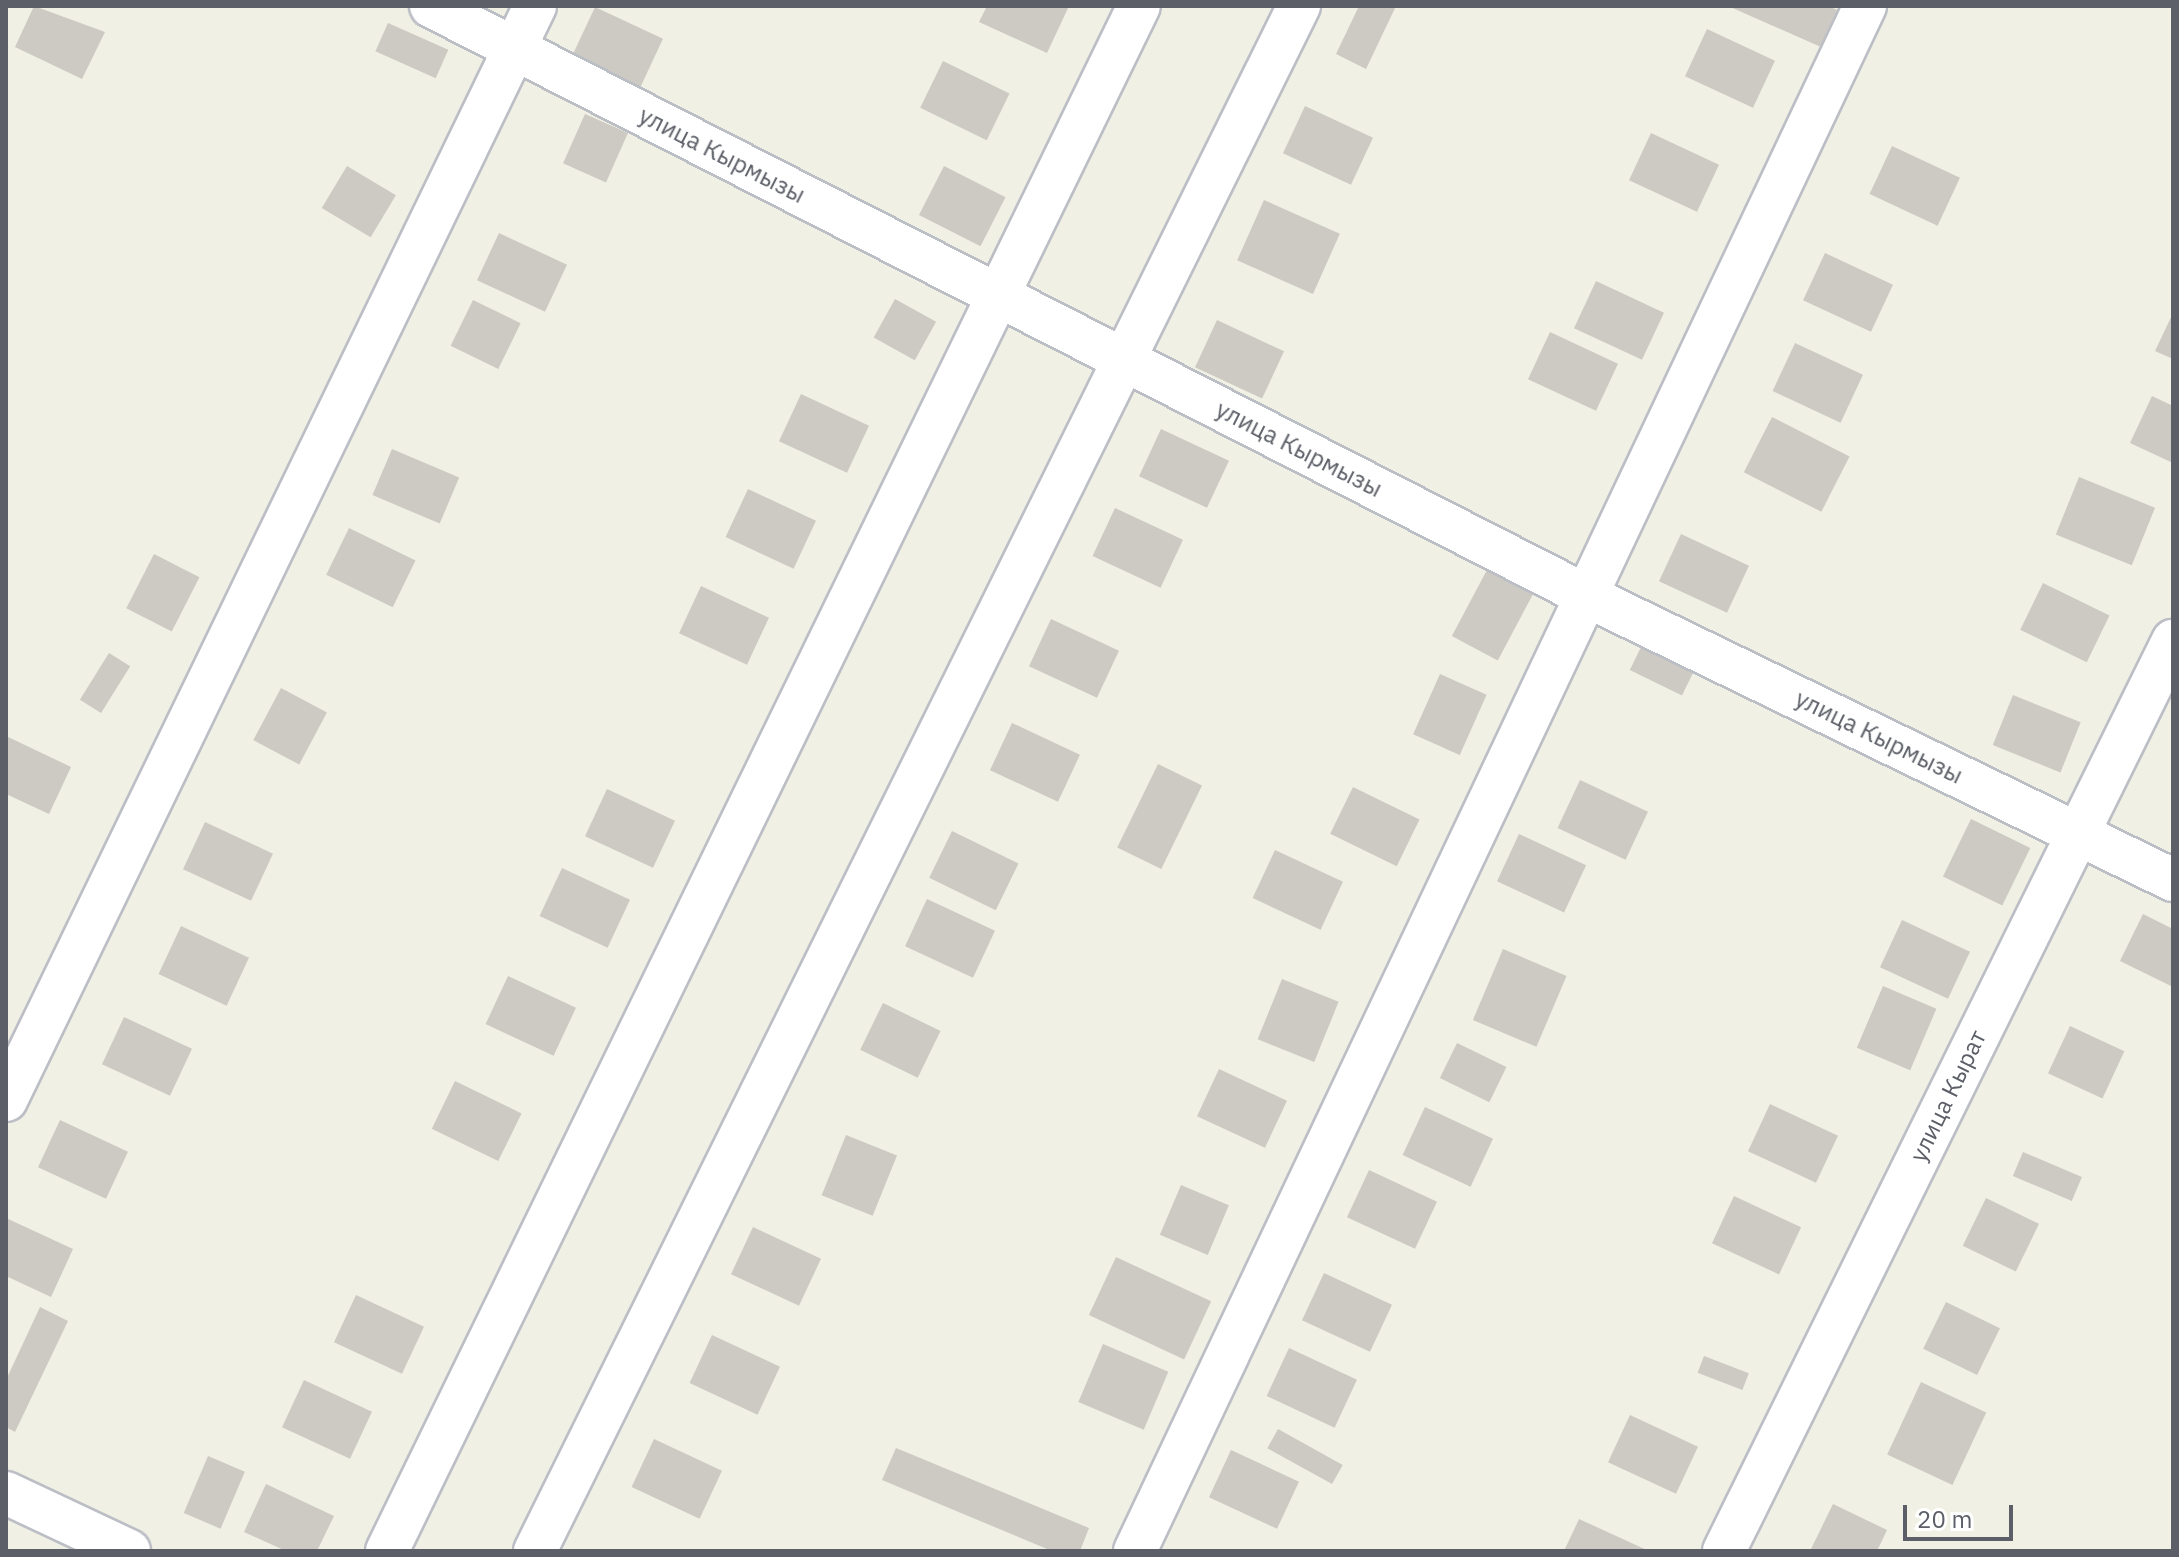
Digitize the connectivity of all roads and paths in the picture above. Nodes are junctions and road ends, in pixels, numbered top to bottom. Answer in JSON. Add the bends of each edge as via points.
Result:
{"nodes":[{"id":1,"x":431,"y":6,"type":"edge"},
{"id":2,"x":535,"y":6,"type":"edge"},
{"id":3,"x":1139,"y":6,"type":"edge"},
{"id":4,"x":1299,"y":6,"type":"edge"},
{"id":5,"x":1865,"y":6,"type":"edge"},
{"id":6,"x":515,"y":49,"type":"junction"},
{"id":7,"x":999,"y":296,"type":"junction"},
{"id":8,"x":1125,"y":361,"type":"junction"},
{"id":9,"x":1585,"y":595,"type":"junction"},
{"id":10,"x":2173,"y":641,"type":"edge"},
{"id":11,"x":2078,"y":832,"type":"junction"},
{"id":12,"x":2173,"y":880,"type":"edge"},
{"id":13,"x":6,"y":1100,"type":"edge"},
{"id":14,"x":6,"y":1493,"type":"edge"},
{"id":15,"x":129,"y":1551,"type":"edge"},
{"id":16,"x":387,"y":1551,"type":"edge"},
{"id":17,"x":535,"y":1551,"type":"edge"},
{"id":18,"x":1135,"y":1551,"type":"edge"},
{"id":19,"x":1724,"y":1551,"type":"edge"}],
"edges":[{"from":1,"to":6,"type":"street","name":"улица Кырмызы"},
{"from":2,"to":6,"type":"street"},
{"from":3,"to":7,"type":"street"},
{"from":4,"to":8,"type":"street"},
{"from":5,"to":9,"type":"street"},
{"from":6,"to":7,"type":"street","name":"улица Кырмызы"},
{"from":6,"to":13,"type":"street"},
{"from":7,"to":8,"type":"street","name":"улица Кырмызы"},
{"from":7,"to":16,"type":"street"},
{"from":8,"to":9,"type":"street","name":"улица Кырмызы"},
{"from":8,"to":17,"type":"street"},
{"from":9,"to":11,"type":"street","name":"улица Кырмызы"},
{"from":9,"to":18,"type":"street"},
{"from":10,"to":11,"type":"street","name":"улица Кырат"},
{"from":11,"to":12,"type":"street","name":"улица Кырмызы"},
{"from":11,"to":19,"type":"street","name":"улица Кырат"},
{"from":14,"to":15,"type":"street"}]}
